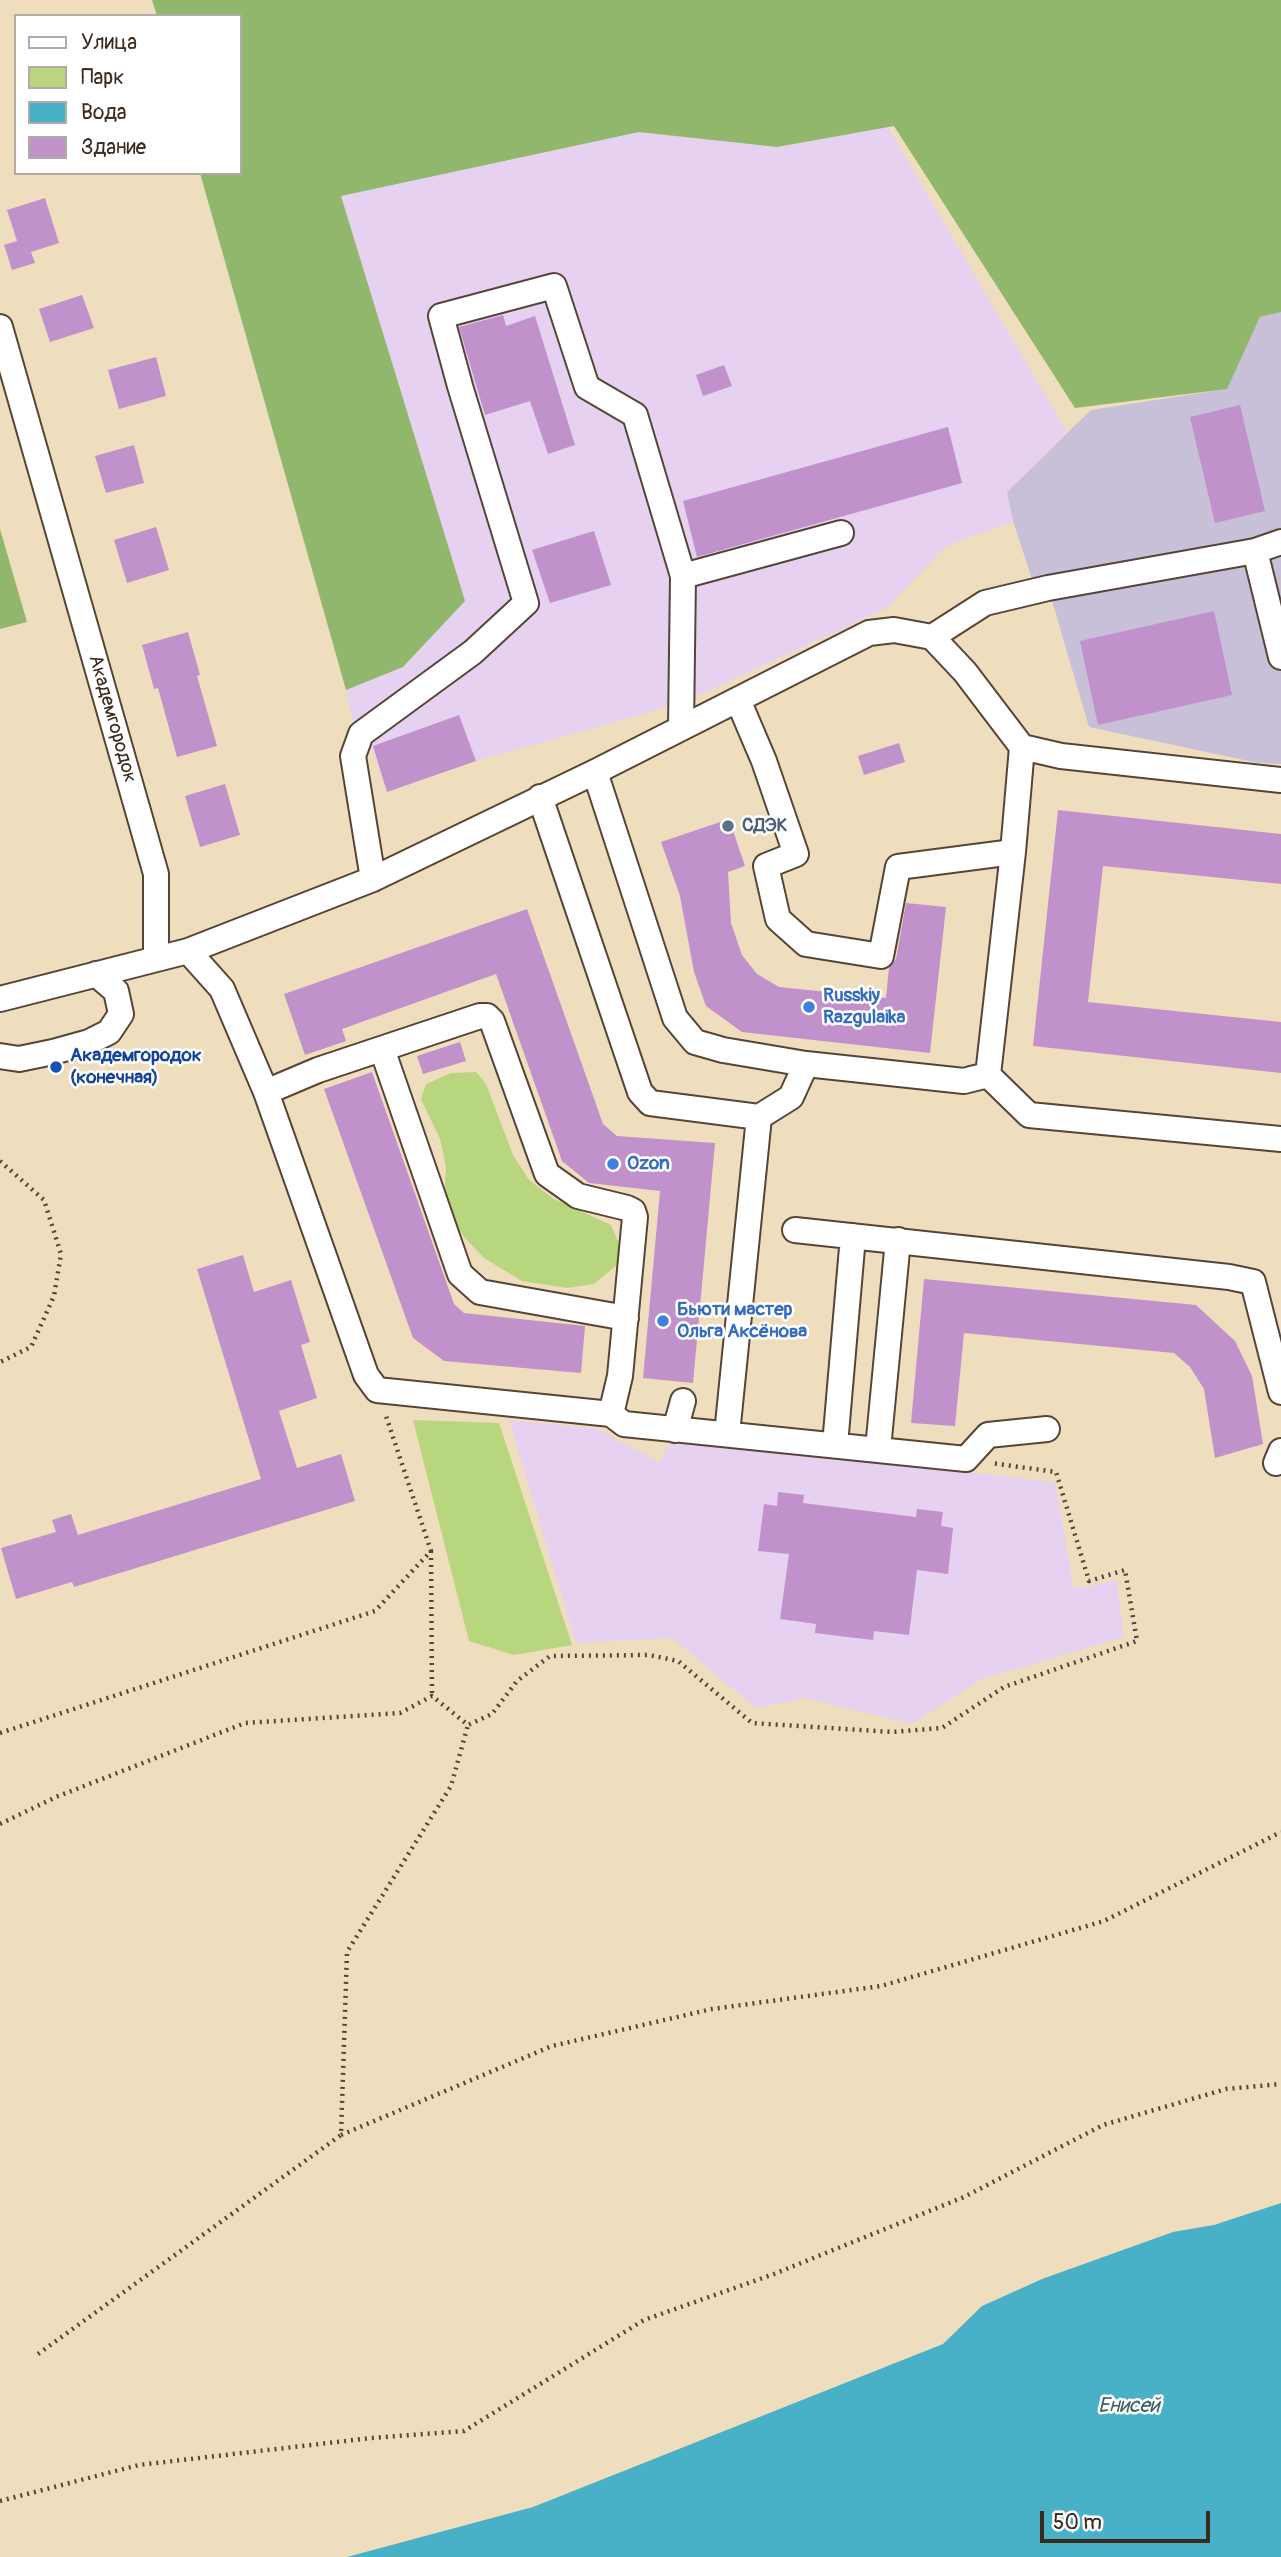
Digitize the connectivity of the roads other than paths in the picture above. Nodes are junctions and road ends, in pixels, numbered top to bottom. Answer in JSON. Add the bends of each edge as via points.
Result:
{"nodes":[{"id":1,"x":0,"y":327,"type":"edge"},
{"id":2,"x":841,"y":533,"type":"dead end"},
{"id":3,"x":1281,"y":542,"type":"edge"},
{"id":4,"x":1255,"y":551,"type":"junction"},
{"id":5,"x":683,"y":576,"type":"junction"},
{"id":6,"x":932,"y":637,"type":"junction"},
{"id":7,"x":1281,"y":657,"type":"edge"},
{"id":8,"x":738,"y":700,"type":"junction"},
{"id":9,"x":681,"y":728,"type":"junction"},
{"id":10,"x":1022,"y":747,"type":"junction"},
{"id":11,"x":595,"y":772,"type":"junction"},
{"id":12,"x":1281,"y":780,"type":"edge"},
{"id":13,"x":540,"y":797,"type":"junction"},
{"id":14,"x":1013,"y":852,"type":"junction"},
{"id":15,"x":373,"y":880,"type":"junction"},
{"id":16,"x":188,"y":951,"type":"junction"},
{"id":17,"x":156,"y":959,"type":"junction"},
{"id":18,"x":96,"y":974,"type":"junction"},
{"id":19,"x":0,"y":999,"type":"edge"},
{"id":20,"x":382,"y":1049,"type":"junction"},
{"id":21,"x":0,"y":1056,"type":"edge"},
{"id":22,"x":806,"y":1064,"type":"junction"},
{"id":23,"x":988,"y":1075,"type":"junction"},
{"id":24,"x":266,"y":1092,"type":"junction"},
{"id":25,"x":759,"y":1117,"type":"junction"},
{"id":26,"x":1281,"y":1139,"type":"edge"},
{"id":27,"x":795,"y":1230,"type":"dead end"},
{"id":28,"x":853,"y":1236,"type":"junction"},
{"id":29,"x":898,"y":1240,"type":"junction"},
{"id":30,"x":626,"y":1318,"type":"junction"},
{"id":31,"x":1281,"y":1392,"type":"edge"},
{"id":32,"x":683,"y":1401,"type":"dead end"},
{"id":33,"x":611,"y":1414,"type":"junction"},
{"id":34,"x":1047,"y":1429,"type":"dead end"},
{"id":35,"x":675,"y":1430,"type":"junction"},
{"id":36,"x":727,"y":1434,"type":"junction"},
{"id":37,"x":835,"y":1445,"type":"junction"},
{"id":38,"x":878,"y":1449,"type":"junction"}],
"edges":[{"from":1,"to":17,"type":"street","name":"Академгородок","via":[[156,874]]},
{"from":2,"to":5,"type":"street"},
{"from":3,"to":4,"type":"street"},
{"from":4,"to":6,"type":"street","via":[[985,603]]},
{"from":4,"to":7,"type":"street"},
{"from":5,"to":9,"type":"street"},
{"from":5,"to":15,"type":"street","via":[[635,415],[587,387],[554,286],[441,316],[526,603],[473,652],[361,734],[353,757]]},
{"from":6,"to":8,"type":"street","via":[[894,630],[869,633]]},
{"from":6,"to":10,"type":"street"},
{"from":8,"to":9,"type":"street"},
{"from":8,"to":14,"type":"street","via":[[796,855],[766,866],[778,919],[806,944],[881,956],[898,867]]},
{"from":9,"to":11,"type":"street"},
{"from":10,"to":12,"type":"street","via":[[1061,756]]},
{"from":10,"to":14,"type":"street"},
{"from":11,"to":13,"type":"street"},
{"from":11,"to":22,"type":"street","via":[[675,1018],[695,1042]]},
{"from":13,"to":15,"type":"street"},
{"from":13,"to":25,"type":"street","via":[[640,1093],[650,1104]]},
{"from":14,"to":23,"type":"street"},
{"from":15,"to":16,"type":"street"},
{"from":16,"to":17,"type":"street"},
{"from":16,"to":24,"type":"street","via":[[222,989]]},
{"from":17,"to":18,"type":"street"},
{"from":18,"to":19,"type":"street"},
{"from":18,"to":21,"type":"street","via":[[116,991],[121,1013],[109,1032],[53,1052],[19,1059]]},
{"from":20,"to":24,"type":"street"},
{"from":20,"to":30,"type":"street","via":[[460,1274],[480,1292]]},
{"from":20,"to":30,"type":"street","via":[[480,1016],[492,1021],[547,1174],[578,1196],[633,1211]]},
{"from":22,"to":23,"type":"street","via":[[964,1082]]},
{"from":22,"to":25,"type":"street","via":[[791,1097]]},
{"from":23,"to":26,"type":"street","via":[[1030,1115]]},
{"from":24,"to":33,"type":"street","via":[[366,1375],[377,1390]]},
{"from":25,"to":36,"type":"street"},
{"from":27,"to":28,"type":"street"},
{"from":28,"to":29,"type":"street"},
{"from":28,"to":37,"type":"street"},
{"from":29,"to":31,"type":"street","via":[[1253,1282]]},
{"from":29,"to":38,"type":"street"},
{"from":30,"to":33,"type":"street"},
{"from":32,"to":35,"type":"street"},
{"from":33,"to":35,"type":"street","via":[[624,1424]]},
{"from":34,"to":38,"type":"street","via":[[988,1435],[966,1459]]},
{"from":35,"to":36,"type":"street"},
{"from":36,"to":37,"type":"street"},
{"from":37,"to":38,"type":"street"}]}
